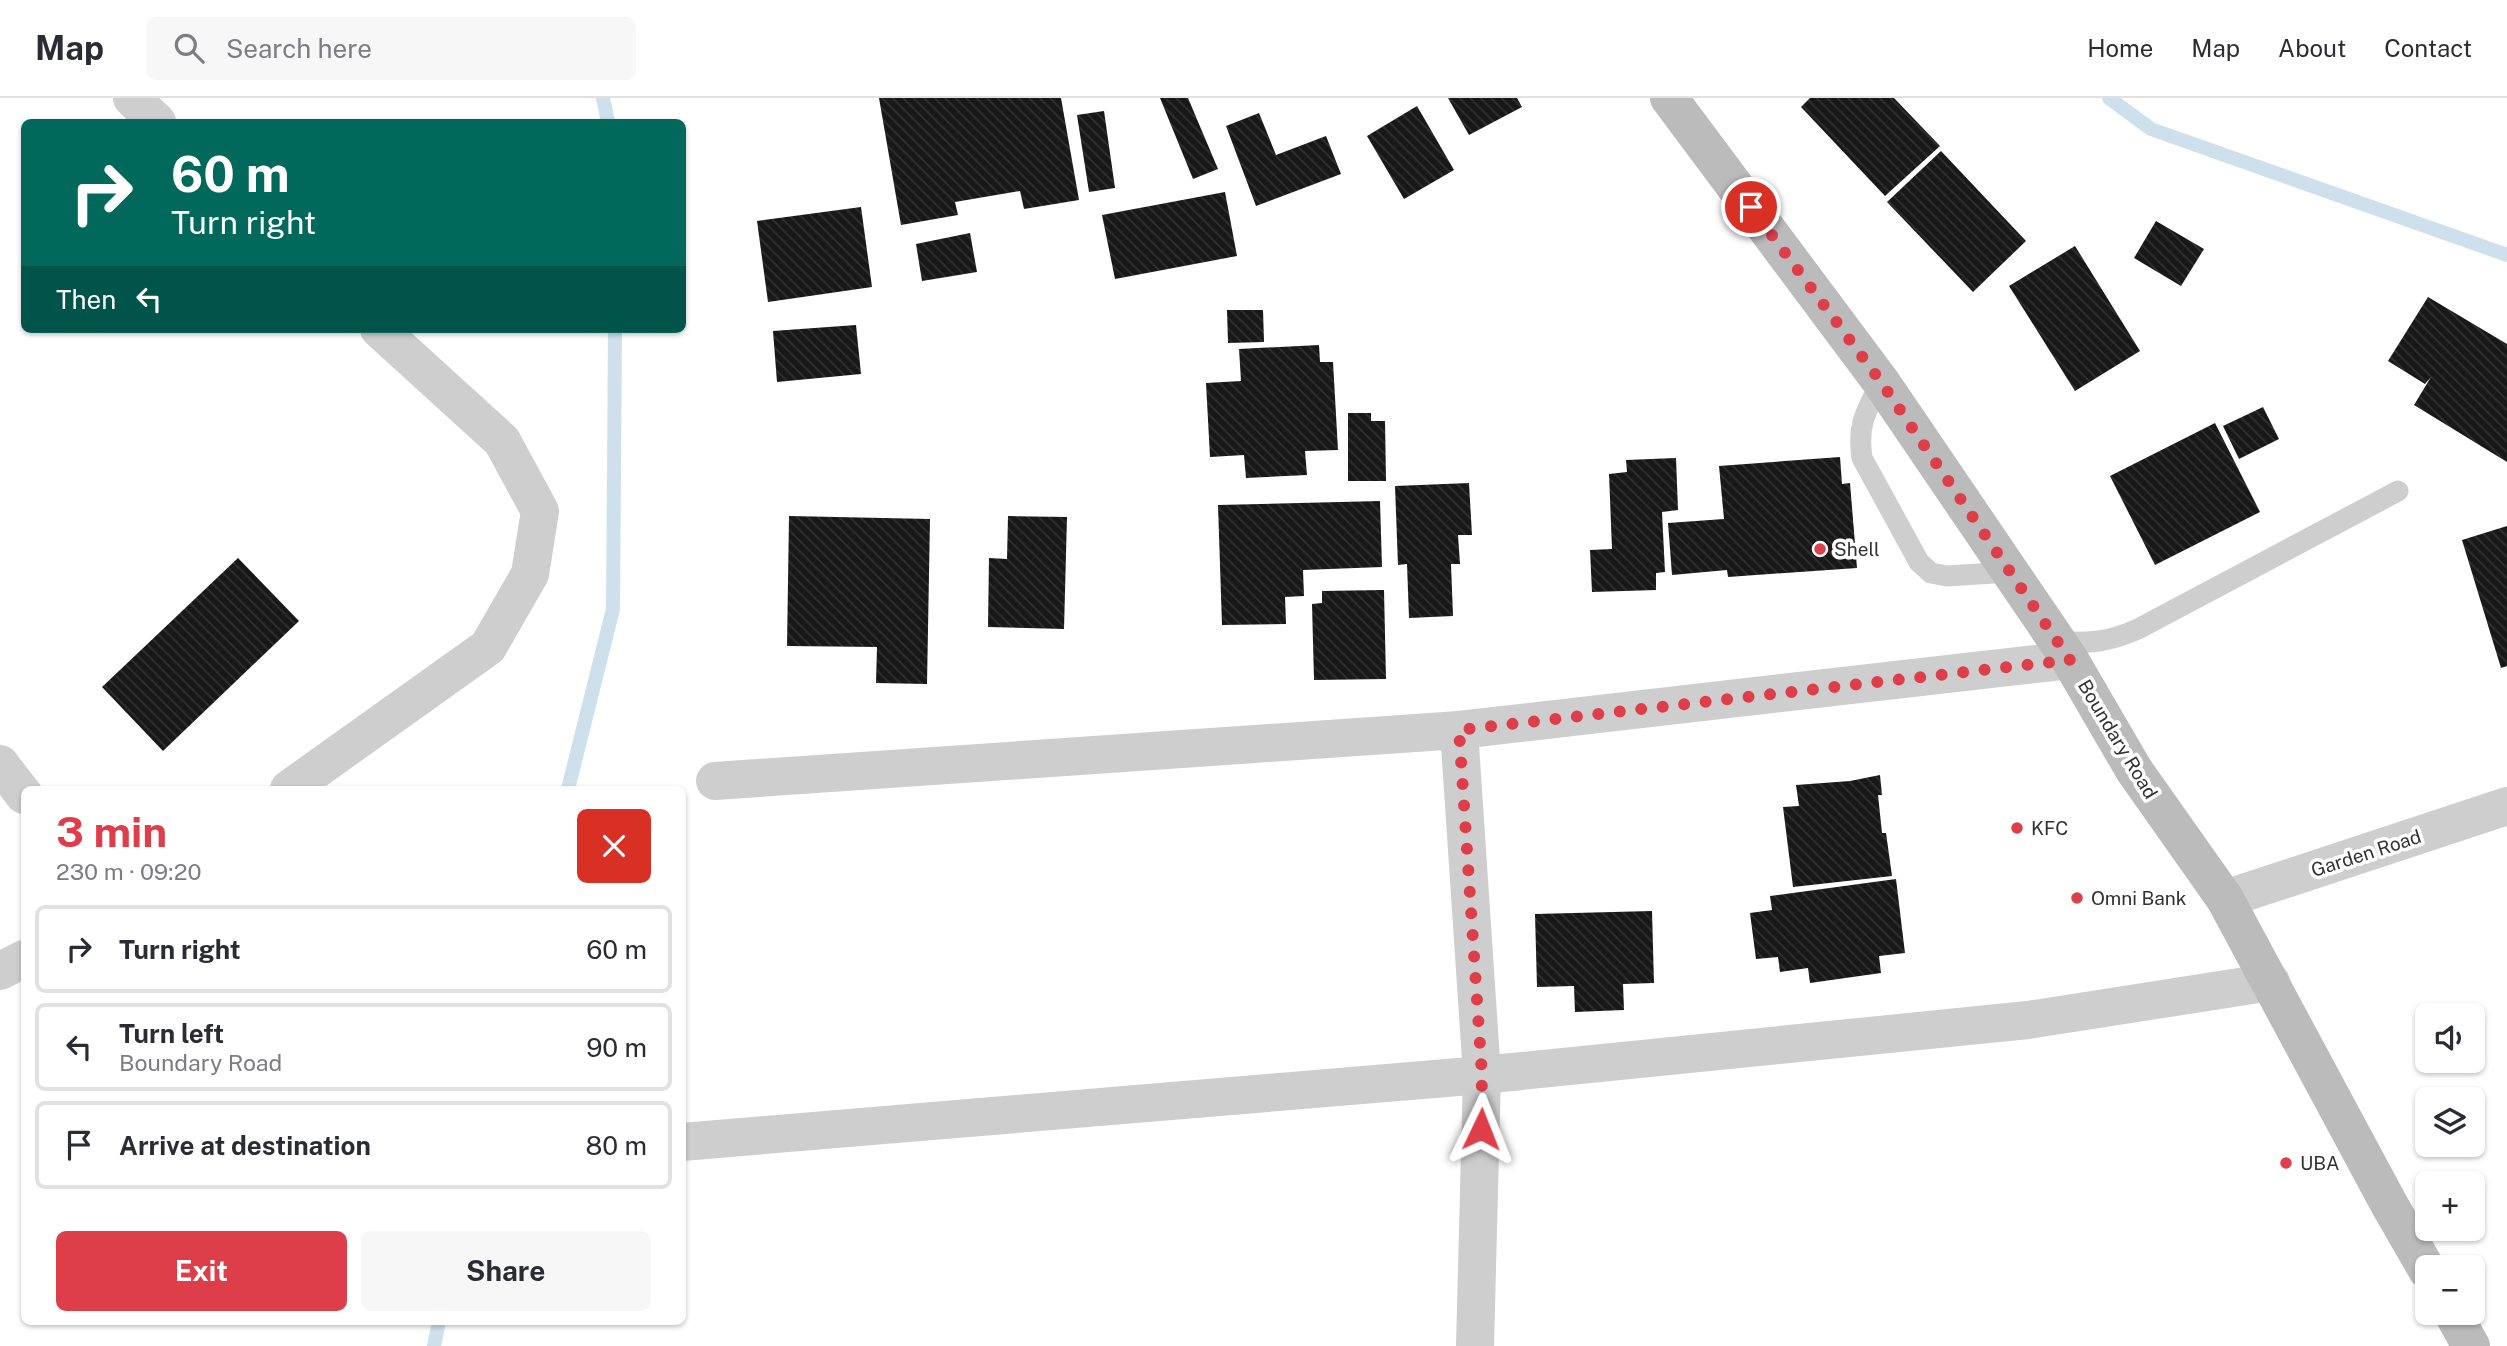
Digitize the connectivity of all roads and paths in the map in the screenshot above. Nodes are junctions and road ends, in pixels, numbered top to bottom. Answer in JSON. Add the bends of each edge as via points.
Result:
{"nodes":[{"id":1,"x":132,"y":98,"type":"edge"},
{"id":2,"x":1669,"y":98,"type":"edge"},
{"id":3,"x":154,"y":119,"type":"edge"},
{"id":4,"x":383,"y":333,"type":"edge"},
{"id":5,"x":1881,"y":382,"type":"junction"},
{"id":6,"x":2398,"y":491,"type":"dead end"},
{"id":7,"x":2010,"y":572,"type":"junction"},
{"id":8,"x":2064,"y":650,"type":"junction"},
{"id":9,"x":1459,"y":730,"type":"junction"},
{"id":10,"x":0,"y":764,"type":"edge"},
{"id":11,"x":715,"y":781,"type":"dead end"},
{"id":12,"x":293,"y":786,"type":"edge"},
{"id":13,"x":21,"y":791,"type":"edge"},
{"id":14,"x":2507,"y":806,"type":"edge"},
{"id":15,"x":2225,"y":899,"type":"junction"},
{"id":16,"x":21,"y":960,"type":"edge"},
{"id":17,"x":0,"y":971,"type":"edge"},
{"id":18,"x":2271,"y":982,"type":"junction"},
{"id":19,"x":1482,"y":1075,"type":"junction"},
{"id":20,"x":686,"y":1142,"type":"edge"},
{"id":21,"x":2418,"y":1255,"type":"edge"},
{"id":22,"x":2459,"y":1325,"type":"edge"},
{"id":23,"x":1475,"y":1346,"type":"edge"},
{"id":24,"x":2471,"y":1346,"type":"edge"}],
"edges":[{"from":1,"to":3,"type":"street"},
{"from":2,"to":5,"type":"main road","name":"Boundary Road"},
{"from":4,"to":12,"type":"street","via":[[502,441],[540,511],[530,574],[488,647]]},
{"from":5,"to":7,"type":"main road","name":"Boundary Road"},
{"from":5,"to":7,"type":"lane","via":[[1861,422],[1862,458],[1919,562],[1931,573],[1947,576]]},
{"from":6,"to":8,"type":"lane","via":[[2127,635]]},
{"from":7,"to":8,"type":"main road","name":"Boundary Road"},
{"from":8,"to":9,"type":"street"},
{"from":8,"to":15,"type":"main road","name":"Boundary Road","via":[[2134,770]]},
{"from":9,"to":11,"type":"street"},
{"from":9,"to":19,"type":"street"},
{"from":10,"to":13,"type":"street"},
{"from":14,"to":15,"type":"street","name":"Garden Road"},
{"from":15,"to":18,"type":"main road","name":"Boundary Road"},
{"from":16,"to":17,"type":"street"},
{"from":18,"to":19,"type":"street","via":[[2028,1020]]},
{"from":18,"to":21,"type":"main road","name":"Boundary Road"},
{"from":19,"to":20,"type":"street"},
{"from":19,"to":23,"type":"street"},
{"from":22,"to":24,"type":"main road"}]}
